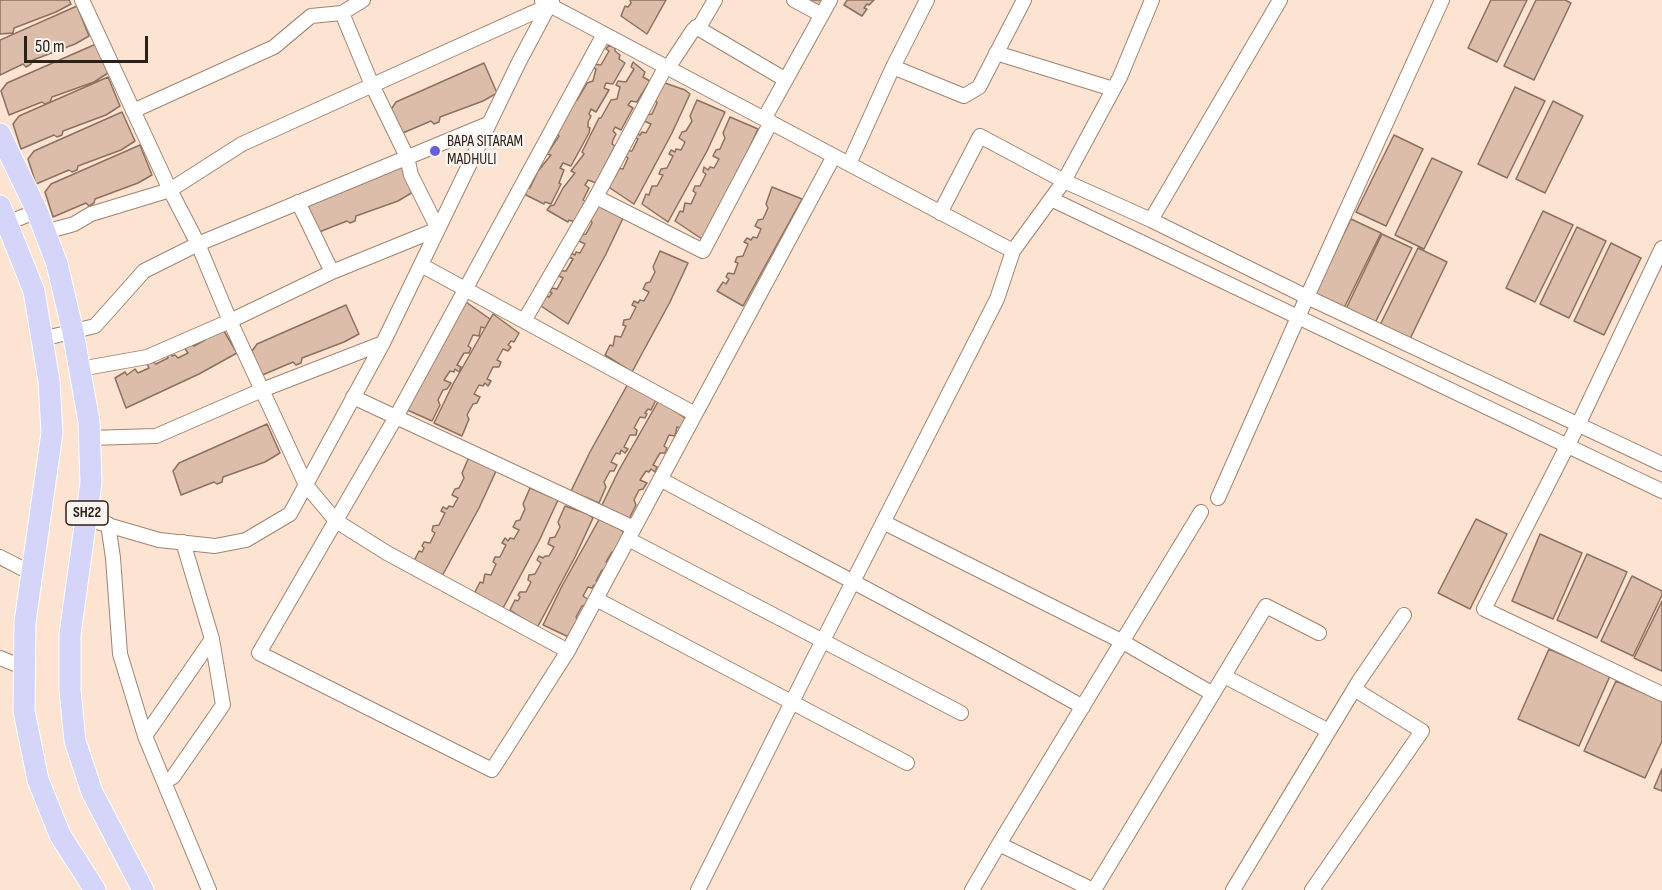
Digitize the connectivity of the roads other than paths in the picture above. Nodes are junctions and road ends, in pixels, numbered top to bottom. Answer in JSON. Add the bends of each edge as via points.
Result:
{"nodes":[{"id":1,"x":82,"y":0,"type":"edge"},
{"id":2,"x":363,"y":0,"type":"edge"},
{"id":3,"x":715,"y":0,"type":"edge"},
{"id":4,"x":794,"y":0,"type":"edge"},
{"id":5,"x":830,"y":0,"type":"edge"},
{"id":6,"x":927,"y":0,"type":"edge"},
{"id":7,"x":1024,"y":0,"type":"edge"},
{"id":8,"x":1152,"y":0,"type":"edge"},
{"id":9,"x":1280,"y":0,"type":"edge"},
{"id":10,"x":1442,"y":0,"type":"edge"},
{"id":11,"x":547,"y":2,"type":"edge"},
{"id":12,"x":342,"y":13,"type":"junction"},
{"id":13,"x":822,"y":15,"type":"junction"},
{"id":14,"x":696,"y":27,"type":"junction"},
{"id":15,"x":604,"y":34,"type":"junction"},
{"id":16,"x":996,"y":53,"type":"junction"},
{"id":17,"x":667,"y":67,"type":"junction"},
{"id":18,"x":893,"y":67,"type":"junction"},
{"id":19,"x":786,"y":80,"type":"junction"},
{"id":20,"x":372,"y":85,"type":"junction"},
{"id":21,"x":1113,"y":89,"type":"junction"},
{"id":22,"x":133,"y":111,"type":"junction"},
{"id":23,"x":768,"y":121,"type":"junction"},
{"id":24,"x":488,"y":124,"type":"junction"},
{"id":25,"x":0,"y":134,"type":"edge"},
{"id":26,"x":834,"y":156,"type":"junction"},
{"id":27,"x":407,"y":158,"type":"junction"},
{"id":28,"x":849,"y":164,"type":"junction"},
{"id":29,"x":1064,"y":181,"type":"junction"},
{"id":30,"x":170,"y":190,"type":"junction"},
{"id":31,"x":596,"y":197,"type":"junction"},
{"id":32,"x":1051,"y":199,"type":"junction"},
{"id":33,"x":298,"y":202,"type":"junction"},
{"id":34,"x":37,"y":211,"type":"junction"},
{"id":35,"x":940,"y":213,"type":"junction"},
{"id":36,"x":2,"y":218,"type":"edge"},
{"id":37,"x":1151,"y":220,"type":"junction"},
{"id":38,"x":438,"y":229,"type":"junction"},
{"id":39,"x":45,"y":232,"type":"junction"},
{"id":40,"x":198,"y":244,"type":"junction"},
{"id":41,"x":1662,"y":248,"type":"edge"},
{"id":42,"x":1013,"y":251,"type":"junction"},
{"id":43,"x":421,"y":265,"type":"junction"},
{"id":44,"x":332,"y":272,"type":"junction"},
{"id":45,"x":466,"y":289,"type":"junction"},
{"id":46,"x":1307,"y":297,"type":"junction"},
{"id":47,"x":1298,"y":317,"type":"junction"},
{"id":48,"x":230,"y":321,"type":"junction"},
{"id":49,"x":524,"y":321,"type":"junction"},
{"id":50,"x":73,"y":332,"type":"junction"},
{"id":51,"x":42,"y":339,"type":"junction"},
{"id":52,"x":383,"y":343,"type":"junction"},
{"id":53,"x":80,"y":369,"type":"junction"},
{"id":54,"x":262,"y":390,"type":"junction"},
{"id":55,"x":353,"y":397,"type":"junction"},
{"id":56,"x":695,"y":414,"type":"junction"},
{"id":57,"x":396,"y":417,"type":"junction"},
{"id":58,"x":1579,"y":423,"type":"junction"},
{"id":59,"x":89,"y":438,"type":"junction"},
{"id":60,"x":1568,"y":445,"type":"junction"},
{"id":61,"x":1662,"y":464,"type":"edge"},
{"id":62,"x":660,"y":479,"type":"junction"},
{"id":63,"x":306,"y":485,"type":"junction"},
{"id":64,"x":1662,"y":491,"type":"edge"},
{"id":65,"x":1218,"y":498,"type":"dead end"},
{"id":66,"x":1201,"y":512,"type":"dead end"},
{"id":67,"x":87,"y":519,"type":"junction"},
{"id":68,"x":336,"y":521,"type":"junction"},
{"id":69,"x":883,"y":522,"type":"junction"},
{"id":70,"x":108,"y":524,"type":"junction"},
{"id":71,"x":631,"y":533,"type":"junction"},
{"id":72,"x":183,"y":542,"type":"junction"},
{"id":73,"x":0,"y":557,"type":"edge"},
{"id":74,"x":33,"y":574,"type":"junction"},
{"id":75,"x":852,"y":583,"type":"junction"},
{"id":76,"x":596,"y":599,"type":"junction"},
{"id":77,"x":1404,"y":615,"type":"dead end"},
{"id":78,"x":1319,"y":633,"type":"dead end"},
{"id":79,"x":212,"y":639,"type":"junction"},
{"id":80,"x":822,"y":642,"type":"junction"},
{"id":81,"x":1123,"y":642,"type":"junction"},
{"id":82,"x":568,"y":651,"type":"junction"},
{"id":83,"x":0,"y":658,"type":"edge"},
{"id":84,"x":24,"y":668,"type":"junction"},
{"id":85,"x":1224,"y":676,"type":"junction"},
{"id":86,"x":1354,"y":689,"type":"junction"},
{"id":87,"x":1213,"y":694,"type":"junction"},
{"id":88,"x":1662,"y":694,"type":"edge"},
{"id":89,"x":792,"y":702,"type":"junction"},
{"id":90,"x":1083,"y":707,"type":"junction"},
{"id":91,"x":961,"y":713,"type":"dead end"},
{"id":92,"x":1329,"y":731,"type":"junction"},
{"id":93,"x":144,"y":736,"type":"junction"},
{"id":94,"x":907,"y":763,"type":"dead end"},
{"id":95,"x":164,"y":782,"type":"junction"},
{"id":96,"x":999,"y":844,"type":"junction"},
{"id":97,"x":95,"y":890,"type":"edge"},
{"id":98,"x":143,"y":890,"type":"edge"},
{"id":99,"x":209,"y":890,"type":"edge"},
{"id":100,"x":698,"y":890,"type":"edge"},
{"id":101,"x":972,"y":890,"type":"edge"},
{"id":102,"x":1093,"y":890,"type":"edge"},
{"id":103,"x":1233,"y":890,"type":"edge"},
{"id":104,"x":1312,"y":890,"type":"edge"}],
"edges":[{"from":1,"to":22,"type":"street"},
{"from":2,"to":12,"type":"street"},
{"from":3,"to":14,"type":"street"},
{"from":4,"to":13,"type":"street"},
{"from":5,"to":13,"type":"street"},
{"from":6,"to":18,"type":"street"},
{"from":7,"to":16,"type":"street"},
{"from":8,"to":21,"type":"street"},
{"from":9,"to":37,"type":"street"},
{"from":10,"to":46,"type":"street"},
{"from":11,"to":15,"type":"street"},
{"from":11,"to":20,"type":"street"},
{"from":11,"to":24,"type":"street"},
{"from":12,"to":20,"type":"street"},
{"from":12,"to":22,"type":"street","via":[[311,16],[274,47]]},
{"from":13,"to":19,"type":"street"},
{"from":14,"to":17,"type":"street"},
{"from":14,"to":19,"type":"street"},
{"from":15,"to":17,"type":"street"},
{"from":15,"to":45,"type":"street"},
{"from":16,"to":18,"type":"street","via":[[979,87],[964,96]]},
{"from":16,"to":21,"type":"street"},
{"from":17,"to":23,"type":"street"},
{"from":17,"to":31,"type":"street"},
{"from":18,"to":28,"type":"street"},
{"from":19,"to":23,"type":"street"},
{"from":20,"to":27,"type":"street"},
{"from":20,"to":30,"type":"street","via":[[242,144]]},
{"from":21,"to":29,"type":"street"},
{"from":22,"to":30,"type":"street"},
{"from":23,"to":26,"type":"street"},
{"from":23,"to":31,"type":"street","via":[[703,251]]},
{"from":24,"to":27,"type":"street"},
{"from":24,"to":38,"type":"street"},
{"from":25,"to":34,"type":"main road","number":"SH22"},
{"from":26,"to":28,"type":"street"},
{"from":26,"to":56,"type":"street"},
{"from":27,"to":33,"type":"street"},
{"from":27,"to":38,"type":"street","via":[[411,175]]},
{"from":28,"to":35,"type":"street"},
{"from":29,"to":32,"type":"street"},
{"from":29,"to":35,"type":"street","via":[[980,136]]},
{"from":29,"to":37,"type":"street"},
{"from":30,"to":39,"type":"street"},
{"from":30,"to":40,"type":"street"},
{"from":31,"to":49,"type":"street"},
{"from":32,"to":42,"type":"street"},
{"from":32,"to":47,"type":"street"},
{"from":33,"to":40,"type":"street"},
{"from":33,"to":44,"type":"street"},
{"from":34,"to":36,"type":"street"},
{"from":34,"to":39,"type":"main road","number":"SH22"},
{"from":35,"to":42,"type":"street"},
{"from":36,"to":51,"type":"main road","number":"SH22","via":[[34,291]]},
{"from":37,"to":46,"type":"street"},
{"from":38,"to":43,"type":"street"},
{"from":38,"to":44,"type":"street"},
{"from":39,"to":50,"type":"main road","number":"SH22"},
{"from":40,"to":48,"type":"street"},
{"from":40,"to":50,"type":"street","via":[[144,271],[95,326]]},
{"from":41,"to":58,"type":"street"},
{"from":42,"to":69,"type":"street","via":[[997,299]]},
{"from":43,"to":45,"type":"street"},
{"from":43,"to":52,"type":"street"},
{"from":44,"to":48,"type":"street"},
{"from":45,"to":49,"type":"street"},
{"from":45,"to":57,"type":"street"},
{"from":46,"to":47,"type":"street"},
{"from":46,"to":58,"type":"street"},
{"from":47,"to":60,"type":"street"},
{"from":47,"to":65,"type":"street"},
{"from":48,"to":53,"type":"street","via":[[147,357]]},
{"from":48,"to":54,"type":"street"},
{"from":49,"to":56,"type":"street"},
{"from":50,"to":51,"type":"street"},
{"from":50,"to":53,"type":"main road","number":"SH22"},
{"from":51,"to":74,"type":"main road","number":"SH22","via":[[51,433]]},
{"from":52,"to":54,"type":"street"},
{"from":52,"to":55,"type":"street"},
{"from":53,"to":59,"type":"main road","number":"SH22"},
{"from":54,"to":59,"type":"street","via":[[156,436]]},
{"from":54,"to":63,"type":"street"},
{"from":55,"to":57,"type":"street"},
{"from":55,"to":63,"type":"street"},
{"from":56,"to":62,"type":"street"},
{"from":57,"to":68,"type":"street"},
{"from":57,"to":71,"type":"street"},
{"from":58,"to":60,"type":"street"},
{"from":58,"to":61,"type":"street"},
{"from":59,"to":67,"type":"main road","number":"SH22","via":[[91,483]]},
{"from":60,"to":64,"type":"street"},
{"from":60,"to":88,"type":"street","via":[[1484,609]]},
{"from":62,"to":71,"type":"street"},
{"from":62,"to":75,"type":"street"},
{"from":63,"to":68,"type":"street"},
{"from":63,"to":72,"type":"street","via":[[290,514],[246,540],[215,546]]},
{"from":66,"to":81,"type":"street"},
{"from":67,"to":70,"type":"street"},
{"from":67,"to":98,"type":"main road","number":"SH22","via":[[70,634],[75,741],[92,792]]},
{"from":68,"to":82,"type":"street"},
{"from":68,"to":82,"type":"street","via":[[259,652],[492,770]]},
{"from":69,"to":75,"type":"street"},
{"from":69,"to":81,"type":"street"},
{"from":70,"to":72,"type":"street","via":[[159,540]]},
{"from":70,"to":93,"type":"street","via":[[120,654]]},
{"from":71,"to":76,"type":"street"},
{"from":71,"to":80,"type":"street"},
{"from":72,"to":79,"type":"street"},
{"from":73,"to":74,"type":"street"},
{"from":74,"to":84,"type":"main road","number":"SH22","via":[[25,622]]},
{"from":75,"to":80,"type":"street"},
{"from":75,"to":90,"type":"street"},
{"from":76,"to":82,"type":"street"},
{"from":76,"to":89,"type":"street"},
{"from":77,"to":86,"type":"street"},
{"from":78,"to":85,"type":"street","via":[[1266,606]]},
{"from":79,"to":93,"type":"street"},
{"from":79,"to":95,"type":"street","via":[[223,705],[173,777]]},
{"from":80,"to":89,"type":"street"},
{"from":80,"to":91,"type":"street"},
{"from":81,"to":87,"type":"street"},
{"from":81,"to":90,"type":"street"},
{"from":83,"to":84,"type":"street"},
{"from":84,"to":97,"type":"main road","number":"SH22","via":[[24,711],[38,780],[60,835]]},
{"from":85,"to":87,"type":"street"},
{"from":85,"to":92,"type":"street"},
{"from":86,"to":92,"type":"street"},
{"from":86,"to":104,"type":"street","via":[[1422,731]]},
{"from":87,"to":102,"type":"street"},
{"from":89,"to":94,"type":"street"},
{"from":89,"to":100,"type":"street"},
{"from":90,"to":96,"type":"street"},
{"from":92,"to":103,"type":"street"},
{"from":93,"to":95,"type":"street"},
{"from":95,"to":99,"type":"street"},
{"from":96,"to":101,"type":"street"},
{"from":96,"to":102,"type":"street"}]}
